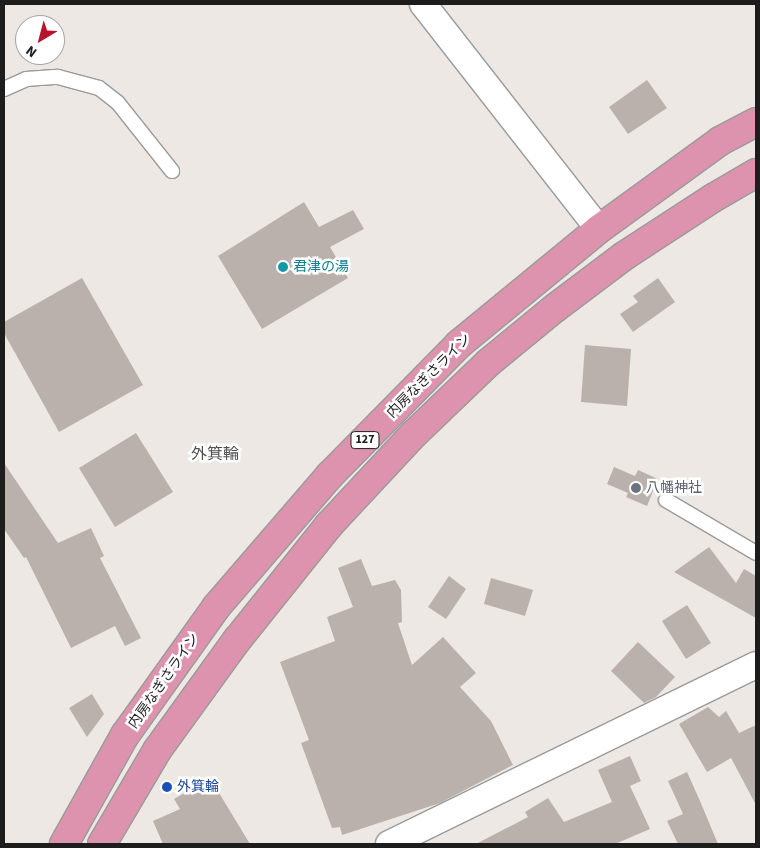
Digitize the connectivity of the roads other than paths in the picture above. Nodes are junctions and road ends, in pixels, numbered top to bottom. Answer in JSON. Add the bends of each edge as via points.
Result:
{"nodes":[{"id":1,"x":423,"y":4,"type":"edge"},
{"id":2,"x":4,"y":89,"type":"edge"},
{"id":3,"x":756,"y":122,"type":"edge"},
{"id":4,"x":172,"y":171,"type":"dead end"},
{"id":5,"x":756,"y":173,"type":"edge"},
{"id":6,"x":599,"y":229,"type":"junction"},
{"id":7,"x":666,"y":500,"type":"dead end"},
{"id":8,"x":756,"y":553,"type":"edge"},
{"id":9,"x":756,"y":665,"type":"edge"},
{"id":10,"x":64,"y":844,"type":"edge"},
{"id":11,"x":102,"y":844,"type":"edge"},
{"id":12,"x":389,"y":844,"type":"edge"}],
"edges":[{"from":1,"to":6,"type":"street"},
{"from":2,"to":4,"type":"lane","via":[[26,79],[58,77],[99,88],[118,103]]},
{"from":3,"to":6,"type":"highway","name":"内房なぎさライン","number":"127","via":[[720,141]]},
{"from":5,"to":11,"type":"highway","number":"127","via":[[624,256],[555,308],[488,363],[413,435],[328,525],[237,640],[158,749]]},
{"from":6,"to":10,"type":"highway","name":"内房なぎさライン","number":"127","via":[[459,344],[330,475],[217,606],[125,735]]},
{"from":7,"to":8,"type":"lane"},
{"from":9,"to":12,"type":"street"}]}
